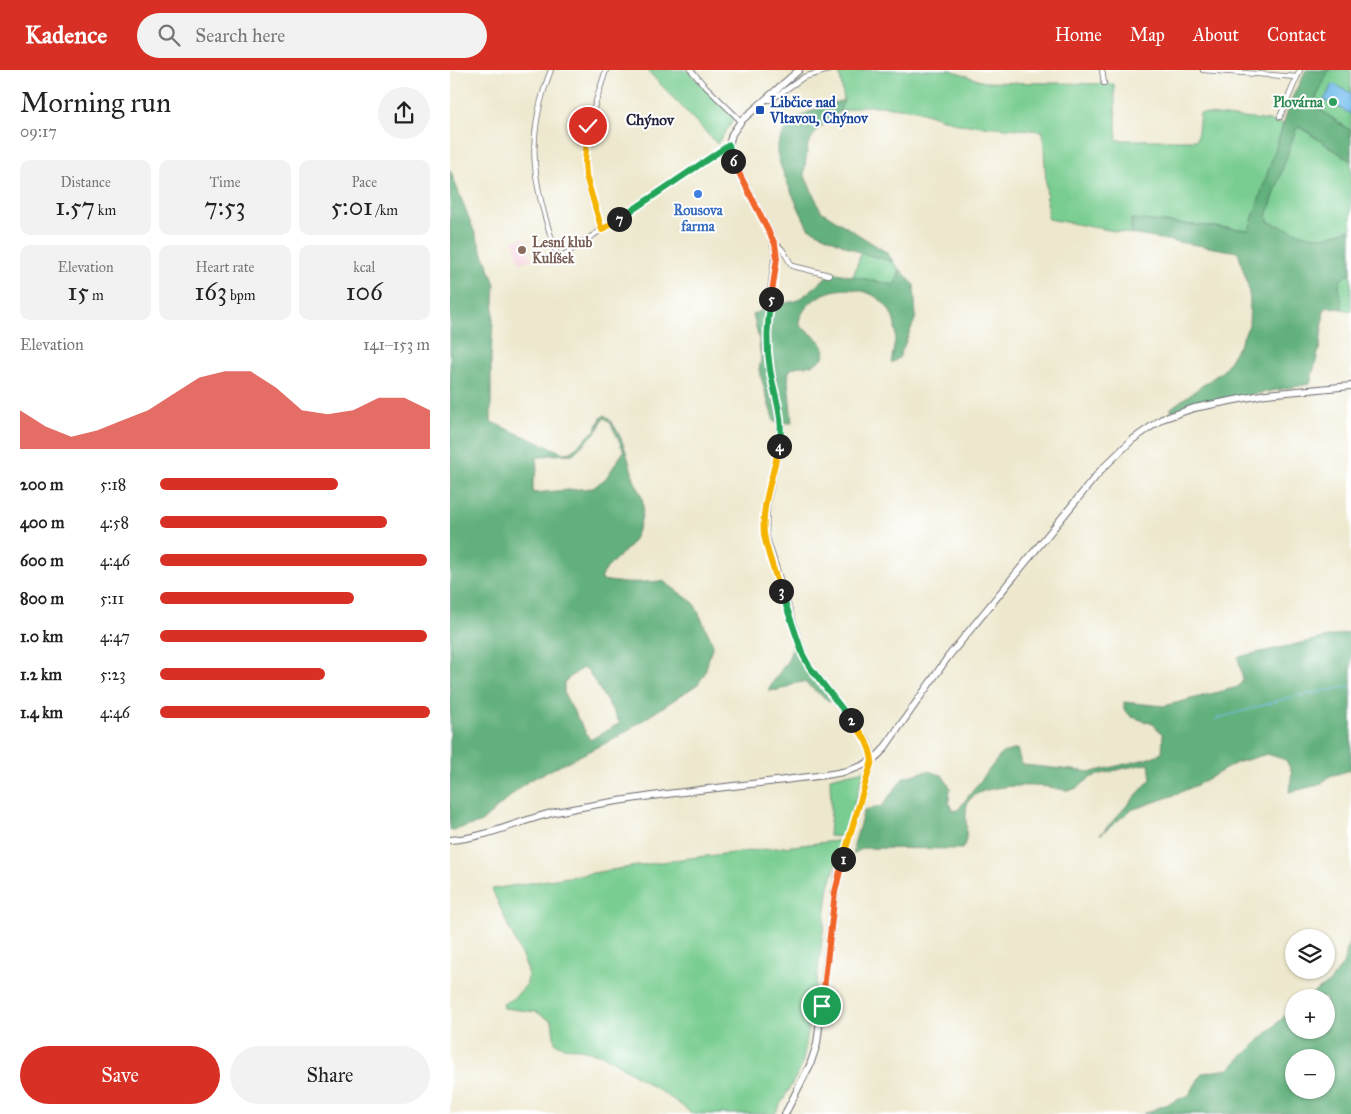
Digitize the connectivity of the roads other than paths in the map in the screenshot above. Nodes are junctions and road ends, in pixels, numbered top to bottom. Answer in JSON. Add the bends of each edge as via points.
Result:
{"nodes":[{"id":1,"x":551,"y":70,"type":"edge"},
{"id":2,"x":606,"y":70,"type":"edge"},
{"id":3,"x":691,"y":70,"type":"edge"},
{"id":4,"x":799,"y":70,"type":"edge"},
{"id":5,"x":829,"y":70,"type":"edge"},
{"id":6,"x":1102,"y":70,"type":"edge"},
{"id":7,"x":1203,"y":70,"type":"edge"},
{"id":8,"x":1300,"y":70,"type":"edge"},
{"id":9,"x":1236,"y":71,"type":"edge"},
{"id":10,"x":1297,"y":77,"type":"junction"},
{"id":11,"x":1104,"y":83,"type":"dead end"},
{"id":12,"x":765,"y":99,"type":"junction"},
{"id":13,"x":1280,"y":117,"type":"dead end"},
{"id":14,"x":741,"y":121,"type":"junction"},
{"id":15,"x":729,"y":145,"type":"junction"},
{"id":16,"x":602,"y":230,"type":"junction"},
{"id":17,"x":775,"y":244,"type":"junction"},
{"id":18,"x":828,"y":275,"type":"dead end"},
{"id":19,"x":1351,"y":386,"type":"edge"},
{"id":20,"x":872,"y":761,"type":"junction"},
{"id":21,"x":450,"y":840,"type":"edge"},
{"id":22,"x":786,"y":1114,"type":"edge"}],
"edges":[{"from":1,"to":16,"type":"street","via":[[536,119],[534,160],[544,218],[557,255],[562,256]]},
{"from":2,"to":16,"type":"street","via":[[588,126],[585,161],[588,187]]},
{"from":3,"to":14,"type":"street"},
{"from":4,"to":12,"type":"street"},
{"from":5,"to":12,"type":"street","via":[[804,77],[771,100]]},
{"from":6,"to":11,"type":"street"},
{"from":7,"to":9,"type":"street"},
{"from":8,"to":10,"type":"street"},
{"from":9,"to":10,"type":"street"},
{"from":10,"to":13,"type":"street"},
{"from":12,"to":14,"type":"street"},
{"from":14,"to":15,"type":"street"},
{"from":15,"to":16,"type":"street"},
{"from":15,"to":17,"type":"street","via":[[734,163]]},
{"from":17,"to":18,"type":"street","via":[[793,266]]},
{"from":17,"to":20,"type":"street","via":[[777,258],[769,307],[767,350],[781,426],[766,504],[764,535],[803,655],[866,739]]},
{"from":19,"to":20,"type":"street","via":[[1266,394],[1194,408],[1162,419],[1132,440],[1101,470],[948,657]]},
{"from":20,"to":21,"type":"street","via":[[858,768],[821,775],[584,807]]},
{"from":20,"to":22,"type":"street","via":[[838,876],[818,1044]]}]}
